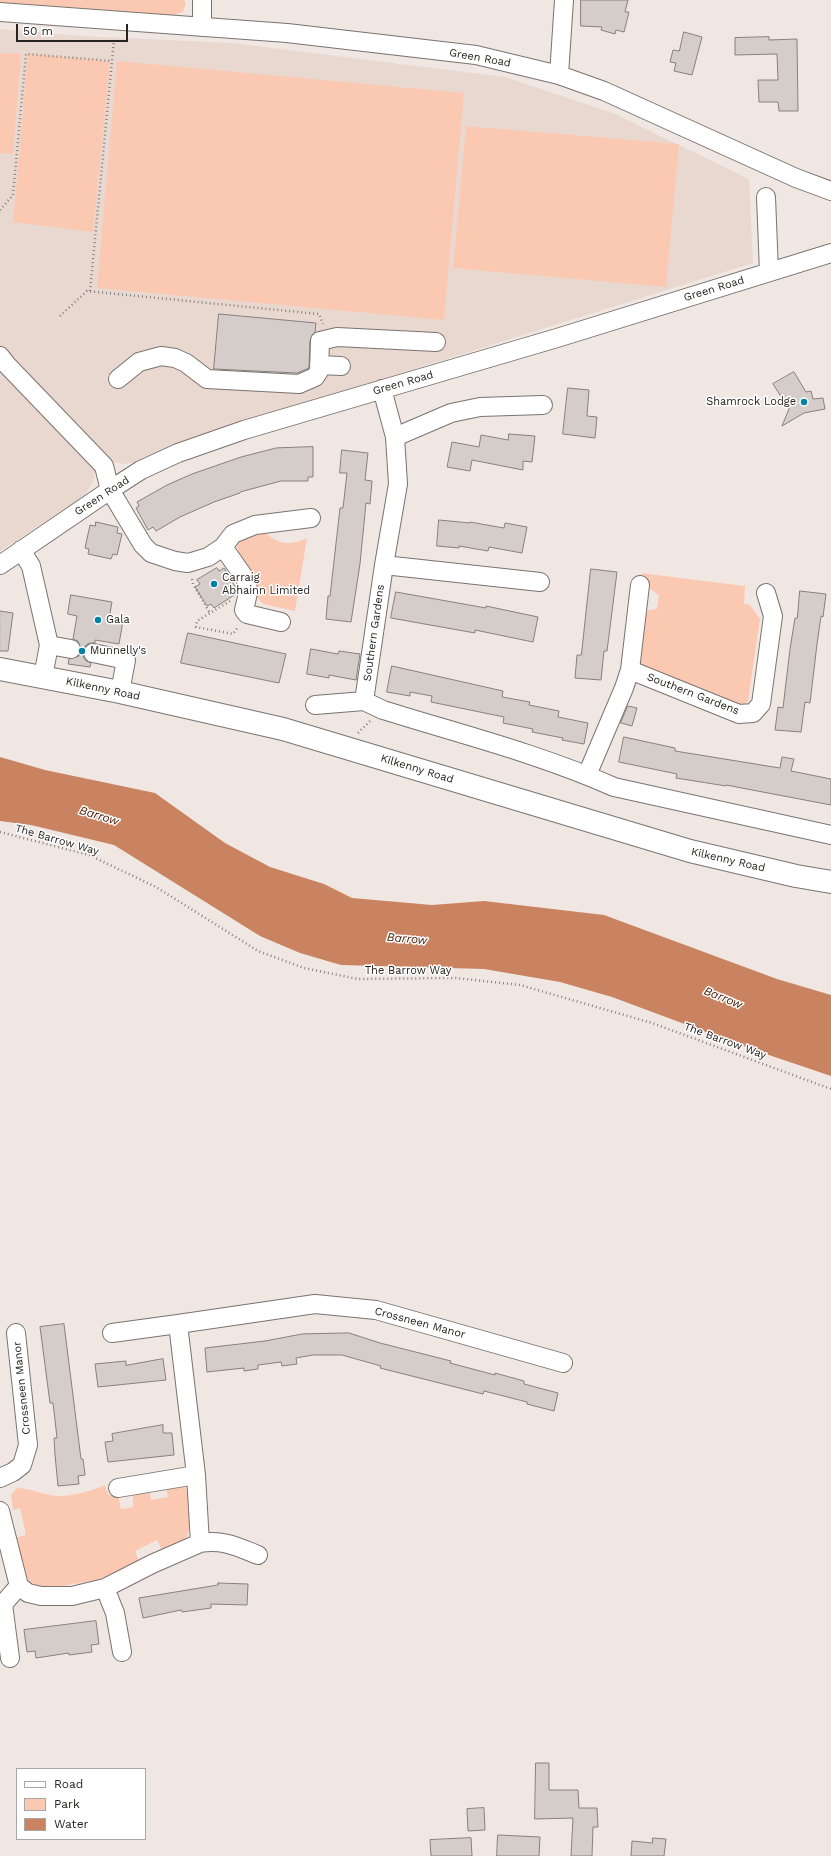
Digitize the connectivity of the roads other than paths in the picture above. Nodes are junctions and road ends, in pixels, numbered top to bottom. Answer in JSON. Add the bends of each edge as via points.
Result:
{"nodes":[{"id":1,"x":202,"y":0,"type":"edge"},
{"id":2,"x":564,"y":0,"type":"edge"},
{"id":3,"x":0,"y":12,"type":"edge"},
{"id":4,"x":202,"y":27,"type":"junction"},
{"id":5,"x":559,"y":75,"type":"junction"},
{"id":6,"x":831,"y":191,"type":"edge"},
{"id":7,"x":766,"y":197,"type":"dead end"},
{"id":8,"x":831,"y":253,"type":"edge"},
{"id":9,"x":769,"y":272,"type":"junction"},
{"id":10,"x":436,"y":342,"type":"dead end"},
{"id":11,"x":0,"y":356,"type":"edge"},
{"id":12,"x":319,"y":365,"type":"junction"},
{"id":13,"x":341,"y":366,"type":"dead end"},
{"id":14,"x":118,"y":379,"type":"dead end"},
{"id":15,"x":382,"y":389,"type":"junction"},
{"id":16,"x":543,"y":405,"type":"dead end"},
{"id":17,"x":395,"y":437,"type":"junction"},
{"id":18,"x":110,"y":490,"type":"junction"},
{"id":19,"x":311,"y":518,"type":"dead end"},
{"id":20,"x":223,"y":547,"type":"junction"},
{"id":21,"x":21,"y":550,"type":"junction"},
{"id":22,"x":0,"y":565,"type":"edge"},
{"id":23,"x":384,"y":565,"type":"junction"},
{"id":24,"x":540,"y":582,"type":"dead end"},
{"id":25,"x":640,"y":585,"type":"dead end"},
{"id":26,"x":766,"y":593,"type":"dead end"},
{"id":27,"x":281,"y":622,"type":"dead end"},
{"id":28,"x":49,"y":645,"type":"junction"},
{"id":29,"x":71,"y":649,"type":"dead end"},
{"id":30,"x":93,"y":653,"type":"dead end"},
{"id":31,"x":0,"y":669,"type":"edge"},
{"id":32,"x":630,"y":670,"type":"junction"},
{"id":33,"x":43,"y":677,"type":"junction"},
{"id":34,"x":120,"y":692,"type":"junction"},
{"id":35,"x":364,"y":702,"type":"junction"},
{"id":36,"x":315,"y":705,"type":"dead end"},
{"id":37,"x":587,"y":775,"type":"junction"},
{"id":38,"x":831,"y":835,"type":"edge"},
{"id":39,"x":831,"y":882,"type":"edge"},
{"id":40,"x":178,"y":1324,"type":"junction"},
{"id":41,"x":16,"y":1333,"type":"dead end"},
{"id":42,"x":112,"y":1333,"type":"dead end"},
{"id":43,"x":563,"y":1363,"type":"dead end"},
{"id":44,"x":196,"y":1475,"type":"junction"},
{"id":45,"x":0,"y":1478,"type":"edge"},
{"id":46,"x":118,"y":1488,"type":"dead end"},
{"id":47,"x":0,"y":1511,"type":"edge"},
{"id":48,"x":200,"y":1543,"type":"junction"},
{"id":49,"x":258,"y":1555,"type":"dead end"},
{"id":50,"x":19,"y":1586,"type":"junction"},
{"id":51,"x":105,"y":1588,"type":"junction"},
{"id":52,"x":122,"y":1652,"type":"dead end"},
{"id":53,"x":10,"y":1658,"type":"dead end"}],
"edges":[{"from":1,"to":4,"type":"street"},
{"from":2,"to":5,"type":"street"},
{"from":3,"to":4,"type":"street","name":"Green Road"},
{"from":4,"to":5,"type":"street","name":"Green Road","via":[[287,33],[414,47],[476,56]]},
{"from":5,"to":6,"type":"street","name":"Green Road","via":[[604,91],[796,178]]},
{"from":7,"to":9,"type":"street"},
{"from":8,"to":9,"type":"street","name":"Green Road"},
{"from":9,"to":15,"type":"street","name":"Green Road"},
{"from":10,"to":12,"type":"street","via":[[337,337],[320,341]]},
{"from":11,"to":18,"type":"street","via":[[104,466]]},
{"from":12,"to":13,"type":"street"},
{"from":12,"to":14,"type":"street","via":[[314,377],[299,384],[207,379],[175,358],[161,356],[139,362]]},
{"from":15,"to":17,"type":"street","name":"Southern Gardens"},
{"from":15,"to":18,"type":"street","name":"Green Road","via":[[244,430],[178,453],[141,470]]},
{"from":16,"to":17,"type":"street","via":[[480,407],[451,413]]},
{"from":17,"to":23,"type":"street","name":"Southern Gardens","via":[[398,484]]},
{"from":18,"to":20,"type":"street","via":[[143,545],[151,552],[175,561],[188,562],[208,557]]},
{"from":18,"to":21,"type":"street","name":"Green Road"},
{"from":19,"to":20,"type":"street","via":[[255,525],[233,534]]},
{"from":20,"to":27,"type":"street","via":[[248,581],[244,610],[247,614]]},
{"from":21,"to":22,"type":"street","name":"Green Road"},
{"from":21,"to":28,"type":"street","via":[[31,566]]},
{"from":23,"to":24,"type":"street"},
{"from":23,"to":35,"type":"street","name":"Southern Gardens"},
{"from":25,"to":32,"type":"street"},
{"from":26,"to":32,"type":"street","name":"Southern Gardens","via":[[773,616],[761,704],[753,713],[739,714]]},
{"from":28,"to":29,"type":"street"},
{"from":28,"to":33,"type":"street"},
{"from":30,"to":34,"type":"street","via":[[126,660]]},
{"from":31,"to":33,"type":"main road","name":"Kilkenny Road"},
{"from":32,"to":37,"type":"street"},
{"from":33,"to":34,"type":"main road","name":"Kilkenny Road"},
{"from":34,"to":39,"type":"main road","name":"Kilkenny Road","via":[[283,729],[690,851]]},
{"from":35,"to":36,"type":"street"},
{"from":35,"to":37,"type":"street","via":[[382,710],[529,754]]},
{"from":37,"to":38,"type":"street","via":[[614,787]]},
{"from":40,"to":42,"type":"street","name":"Crossneen Manor"},
{"from":40,"to":43,"type":"street","name":"Crossneen Manor","via":[[315,1304],[368,1309]]},
{"from":40,"to":44,"type":"street"},
{"from":41,"to":45,"type":"street","name":"Crossneen Manor","via":[[28,1445],[22,1465]]},
{"from":44,"to":46,"type":"street"},
{"from":44,"to":48,"type":"street"},
{"from":47,"to":50,"type":"street"},
{"from":48,"to":49,"type":"street","via":[[227,1543]]},
{"from":48,"to":51,"type":"street"},
{"from":50,"to":51,"type":"street","via":[[28,1593],[41,1596],[72,1596]]},
{"from":50,"to":53,"type":"street","via":[[3,1604]]},
{"from":51,"to":52,"type":"street","via":[[115,1613]]}]}
